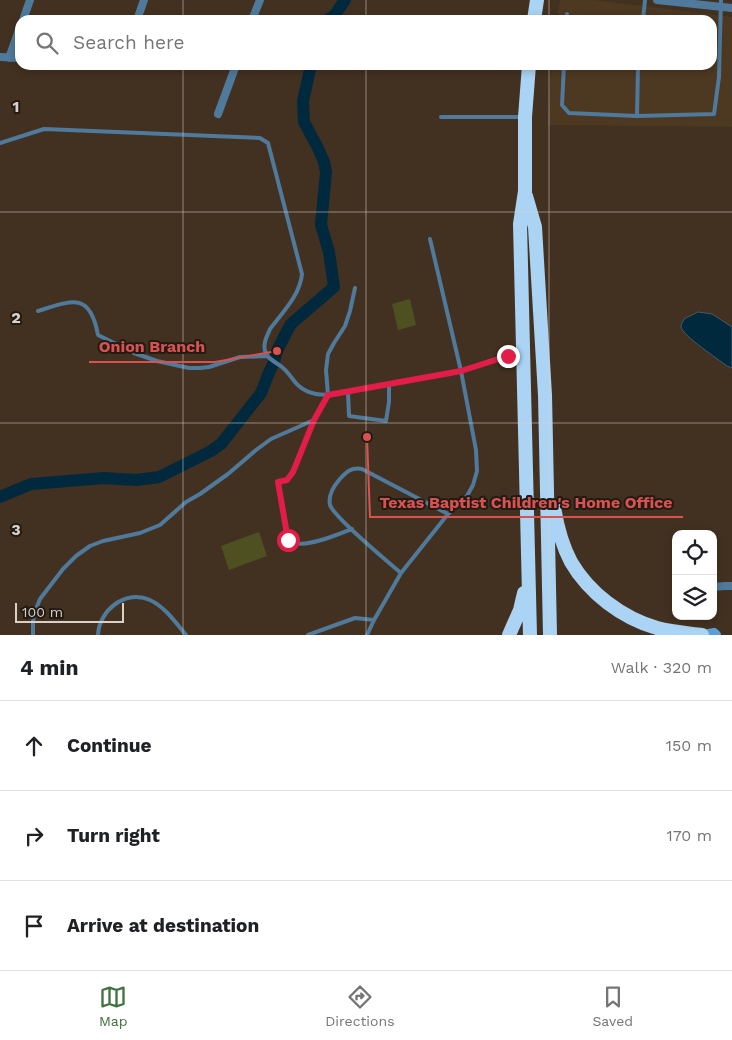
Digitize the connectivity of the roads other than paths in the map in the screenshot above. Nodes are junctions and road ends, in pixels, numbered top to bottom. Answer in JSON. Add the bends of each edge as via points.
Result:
{"nodes":[{"id":1,"x":30,"y":0,"type":"edge"},
{"id":2,"x":144,"y":0,"type":"edge"},
{"id":3,"x":260,"y":0,"type":"edge"},
{"id":4,"x":537,"y":0,"type":"edge"},
{"id":5,"x":645,"y":0,"type":"edge"},
{"id":6,"x":657,"y":0,"type":"edge"},
{"id":7,"x":694,"y":2,"type":"edge"},
{"id":8,"x":720,"y":3,"type":"edge"},
{"id":9,"x":732,"y":8,"type":"edge"},
{"id":10,"x":25,"y":15,"type":"edge"},
{"id":11,"x":139,"y":15,"type":"edge"},
{"id":12,"x":254,"y":15,"type":"edge"},
{"id":13,"x":535,"y":15,"type":"edge"},
{"id":14,"x":644,"y":15,"type":"edge"},
{"id":15,"x":15,"y":42,"type":"edge"},
{"id":16,"x":0,"y":57,"type":"edge"},
{"id":17,"x":9,"y":58,"type":"junction"},
{"id":18,"x":15,"y":58,"type":"edge"},
{"id":19,"x":719,"y":64,"type":"joint"},
{"id":20,"x":234,"y":70,"type":"edge"},
{"id":21,"x":529,"y":70,"type":"edge"},
{"id":22,"x":564,"y":70,"type":"edge"},
{"id":23,"x":638,"y":70,"type":"edge"},
{"id":24,"x":218,"y":114,"type":"dead end"},
{"id":25,"x":637,"y":116,"type":"junction"},
{"id":26,"x":441,"y":117,"type":"dead end"},
{"id":27,"x":525,"y":117,"type":"junction"},
{"id":28,"x":0,"y":143,"type":"edge"},
{"id":29,"x":525,"y":191,"type":"junction"},
{"id":30,"x":430,"y":239,"type":"dead end"},
{"id":31,"x":355,"y":288,"type":"dead end"},
{"id":32,"x":38,"y":311,"type":"dead end"},
{"id":33,"x":542,"y":351,"type":"junction"},
{"id":34,"x":523,"y":352,"type":"junction"},
{"id":35,"x":267,"y":356,"type":"junction"},
{"id":36,"x":461,"y":371,"type":"junction"},
{"id":37,"x":389,"y":385,"type":"junction"},
{"id":38,"x":348,"y":392,"type":"junction"},
{"id":39,"x":328,"y":395,"type":"junction"},
{"id":40,"x":314,"y":420,"type":"junction"},
{"id":41,"x":546,"y":459,"type":"junction"},
{"id":42,"x":448,"y":514,"type":"junction"},
{"id":43,"x":352,"y":529,"type":"junction"},
{"id":44,"x":527,"y":542,"type":"junction"},
{"id":45,"x":401,"y":573,"type":"junction"},
{"id":46,"x":732,"y":586,"type":"edge"},
{"id":47,"x":717,"y":587,"type":"edge"},
{"id":48,"x":374,"y":620,"type":"junction"},
{"id":49,"x":33,"y":635,"type":"edge"},
{"id":50,"x":98,"y":635,"type":"edge"},
{"id":51,"x":186,"y":635,"type":"edge"},
{"id":52,"x":308,"y":635,"type":"edge"},
{"id":53,"x":367,"y":635,"type":"edge"},
{"id":54,"x":509,"y":635,"type":"edge"},
{"id":55,"x":530,"y":635,"type":"edge"},
{"id":56,"x":550,"y":635,"type":"edge"},
{"id":57,"x":703,"y":635,"type":"edge"},
{"id":58,"x":716,"y":635,"type":"edge"}],
"edges":[{"from":1,"to":10,"type":"street"},
{"from":2,"to":11,"type":"street"},
{"from":3,"to":12,"type":"street"},
{"from":4,"to":13,"type":"highway"},
{"from":5,"to":14,"type":"lane"},
{"from":6,"to":7,"type":"street"},
{"from":7,"to":8,"type":"street"},
{"from":8,"to":9,"type":"street"},
{"from":8,"to":19,"type":"lane"},
{"from":15,"to":17,"type":"street"},
{"from":16,"to":17,"type":"street"},
{"from":17,"to":18,"type":"street"},
{"from":19,"to":25,"type":"lane","via":[[714,114]]},
{"from":20,"to":24,"type":"street"},
{"from":21,"to":27,"type":"highway"},
{"from":22,"to":25,"type":"lane","via":[[562,105],[569,112]]},
{"from":23,"to":25,"type":"lane"},
{"from":26,"to":27,"type":"lane"},
{"from":27,"to":29,"type":"highway"},
{"from":28,"to":35,"type":"lane","via":[[44,129],[260,138],[268,143],[302,274],[298,292],[270,328],[264,342]]},
{"from":29,"to":33,"type":"highway","via":[[535,227]]},
{"from":29,"to":34,"type":"highway","via":[[520,224]]},
{"from":30,"to":36,"type":"lane"},
{"from":31,"to":39,"type":"lane","via":[[345,326],[328,354]]},
{"from":32,"to":35,"type":"lane","via":[[69,302],[82,304],[90,310],[98,335],[129,351],[179,366],[200,368],[240,357]]},
{"from":33,"to":34,"type":"lane"},
{"from":33,"to":41,"type":"highway"},
{"from":34,"to":36,"type":"lane"},
{"from":34,"to":44,"type":"highway"},
{"from":35,"to":39,"type":"lane","via":[[304,390]]},
{"from":36,"to":37,"type":"lane"},
{"from":36,"to":42,"type":"lane","via":[[478,465],[470,491]]},
{"from":37,"to":38,"type":"lane"},
{"from":37,"to":38,"type":"lane","via":[[386,421],[350,416]]},
{"from":38,"to":39,"type":"lane"},
{"from":39,"to":40,"type":"lane"},
{"from":40,"to":43,"type":"lane","via":[[293,472],[287,480],[278,482],[288,540],[296,544],[309,543]]},
{"from":40,"to":49,"type":"lane","via":[[271,439],[160,525],[102,541],[76,556],[40,599],[34,614]]},
{"from":41,"to":56,"type":"highway"},
{"from":41,"to":57,"type":"highway","via":[[560,535],[570,560],[592,589],[611,606],[656,628]]},
{"from":42,"to":43,"type":"lane","via":[[368,471],[353,468],[345,473],[330,495],[332,510]]},
{"from":42,"to":45,"type":"lane"},
{"from":43,"to":45,"type":"lane"},
{"from":44,"to":54,"type":"highway","via":[[524,592]]},
{"from":44,"to":55,"type":"highway"},
{"from":45,"to":48,"type":"lane"},
{"from":46,"to":47,"type":"street"},
{"from":48,"to":52,"type":"lane","via":[[355,618]]},
{"from":48,"to":53,"type":"lane"},
{"from":50,"to":51,"type":"lane","via":[[103,616],[112,606],[138,597],[157,604]]},
{"from":57,"to":58,"type":"main road"}]}
